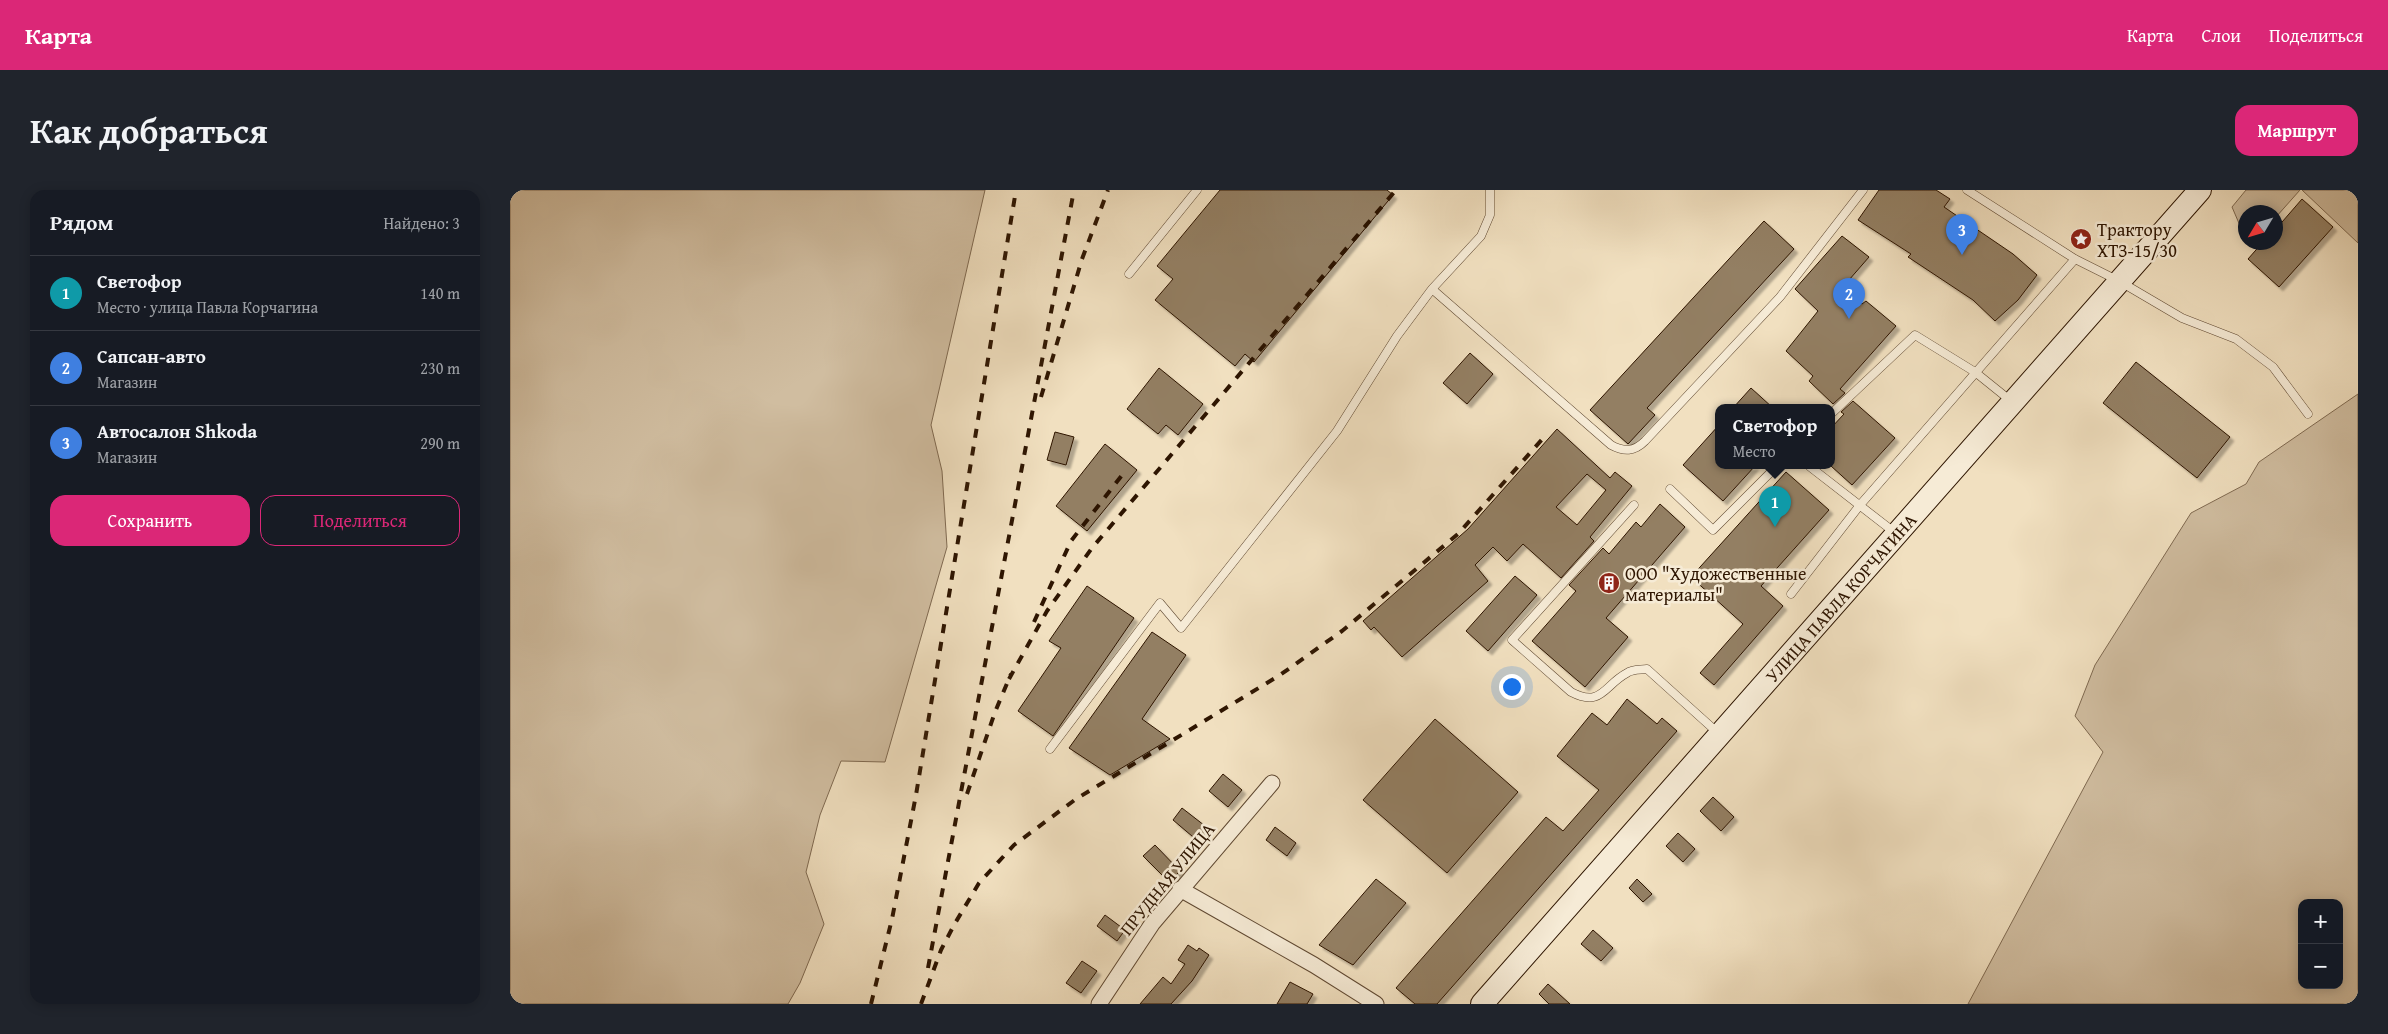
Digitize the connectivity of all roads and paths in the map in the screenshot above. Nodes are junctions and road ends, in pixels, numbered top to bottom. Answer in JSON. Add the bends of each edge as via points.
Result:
{"nodes":[{"id":1,"x":1197,"y":190,"type":"edge"},
{"id":2,"x":1488,"y":190,"type":"edge"},
{"id":3,"x":1863,"y":190,"type":"edge"},
{"id":4,"x":1966,"y":190,"type":"edge"},
{"id":5,"x":2200,"y":190,"type":"edge"},
{"id":6,"x":2075,"y":259,"type":"junction"},
{"id":7,"x":1129,"y":274,"type":"dead end"},
{"id":8,"x":2119,"y":281,"type":"junction"},
{"id":9,"x":1432,"y":289,"type":"junction"},
{"id":10,"x":1975,"y":372,"type":"junction"},
{"id":11,"x":2013,"y":402,"type":"junction"},
{"id":12,"x":1835,"y":410,"type":"edge"},
{"id":13,"x":2308,"y":414,"type":"dead end"},
{"id":14,"x":1774,"y":469,"type":"edge"},
{"id":15,"x":1813,"y":469,"type":"edge"},
{"id":16,"x":1670,"y":489,"type":"dead end"},
{"id":17,"x":1634,"y":505,"type":"dead end"},
{"id":18,"x":1860,"y":505,"type":"junction"},
{"id":19,"x":1896,"y":534,"type":"junction"},
{"id":20,"x":1791,"y":594,"type":"dead end"},
{"id":21,"x":1720,"y":734,"type":"junction"},
{"id":22,"x":1050,"y":750,"type":"dead end"},
{"id":23,"x":1272,"y":783,"type":"dead end"},
{"id":24,"x":1180,"y":889,"type":"junction"},
{"id":25,"x":1099,"y":1004,"type":"edge"},
{"id":26,"x":1376,"y":1004,"type":"edge"},
{"id":27,"x":1482,"y":1004,"type":"edge"}],
"edges":[{"from":1,"to":7,"type":"lane"},
{"from":2,"to":9,"type":"lane","via":[[1490,215],[1481,236]]},
{"from":3,"to":9,"type":"lane","via":[[1780,297],[1645,441],[1631,450],[1611,445]]},
{"from":4,"to":6,"type":"lane"},
{"from":5,"to":8,"type":"main road","name":"УЛИЦА ПАВЛА КОРЧАГИНА"},
{"from":6,"to":8,"type":"lane"},
{"from":6,"to":10,"type":"lane"},
{"from":8,"to":11,"type":"main road","name":"УЛИЦА ПАВЛА КОРЧАГИНА"},
{"from":8,"to":13,"type":"lane","via":[[2182,318],[2236,339],[2273,367]]},
{"from":9,"to":22,"type":"lane","via":[[1397,336],[1337,432],[1181,628],[1160,603]]},
{"from":10,"to":11,"type":"lane"},
{"from":10,"to":12,"type":"lane","via":[[1914,335]]},
{"from":10,"to":18,"type":"lane"},
{"from":11,"to":19,"type":"main road","name":"УЛИЦА ПАВЛА КОРЧАГИНА"},
{"from":14,"to":16,"type":"lane","via":[[1714,530]]},
{"from":15,"to":18,"type":"lane"},
{"from":17,"to":21,"type":"lane","via":[[1512,640],[1571,692],[1582,697],[1597,696],[1627,672],[1646,669]]},
{"from":18,"to":19,"type":"lane"},
{"from":18,"to":20,"type":"lane"},
{"from":19,"to":21,"type":"main road","name":"УЛИЦА ПАВЛА КОРЧАГИНА"},
{"from":21,"to":27,"type":"main road","name":"УЛИЦА ПАВЛА КОРЧАГИНА"},
{"from":23,"to":24,"type":"street","name":"ПРУДНАЯ УЛИЦА"},
{"from":24,"to":25,"type":"street","name":"ПРУДНАЯ УЛИЦА","via":[[1138,943]]},
{"from":24,"to":26,"type":"street"}]}
